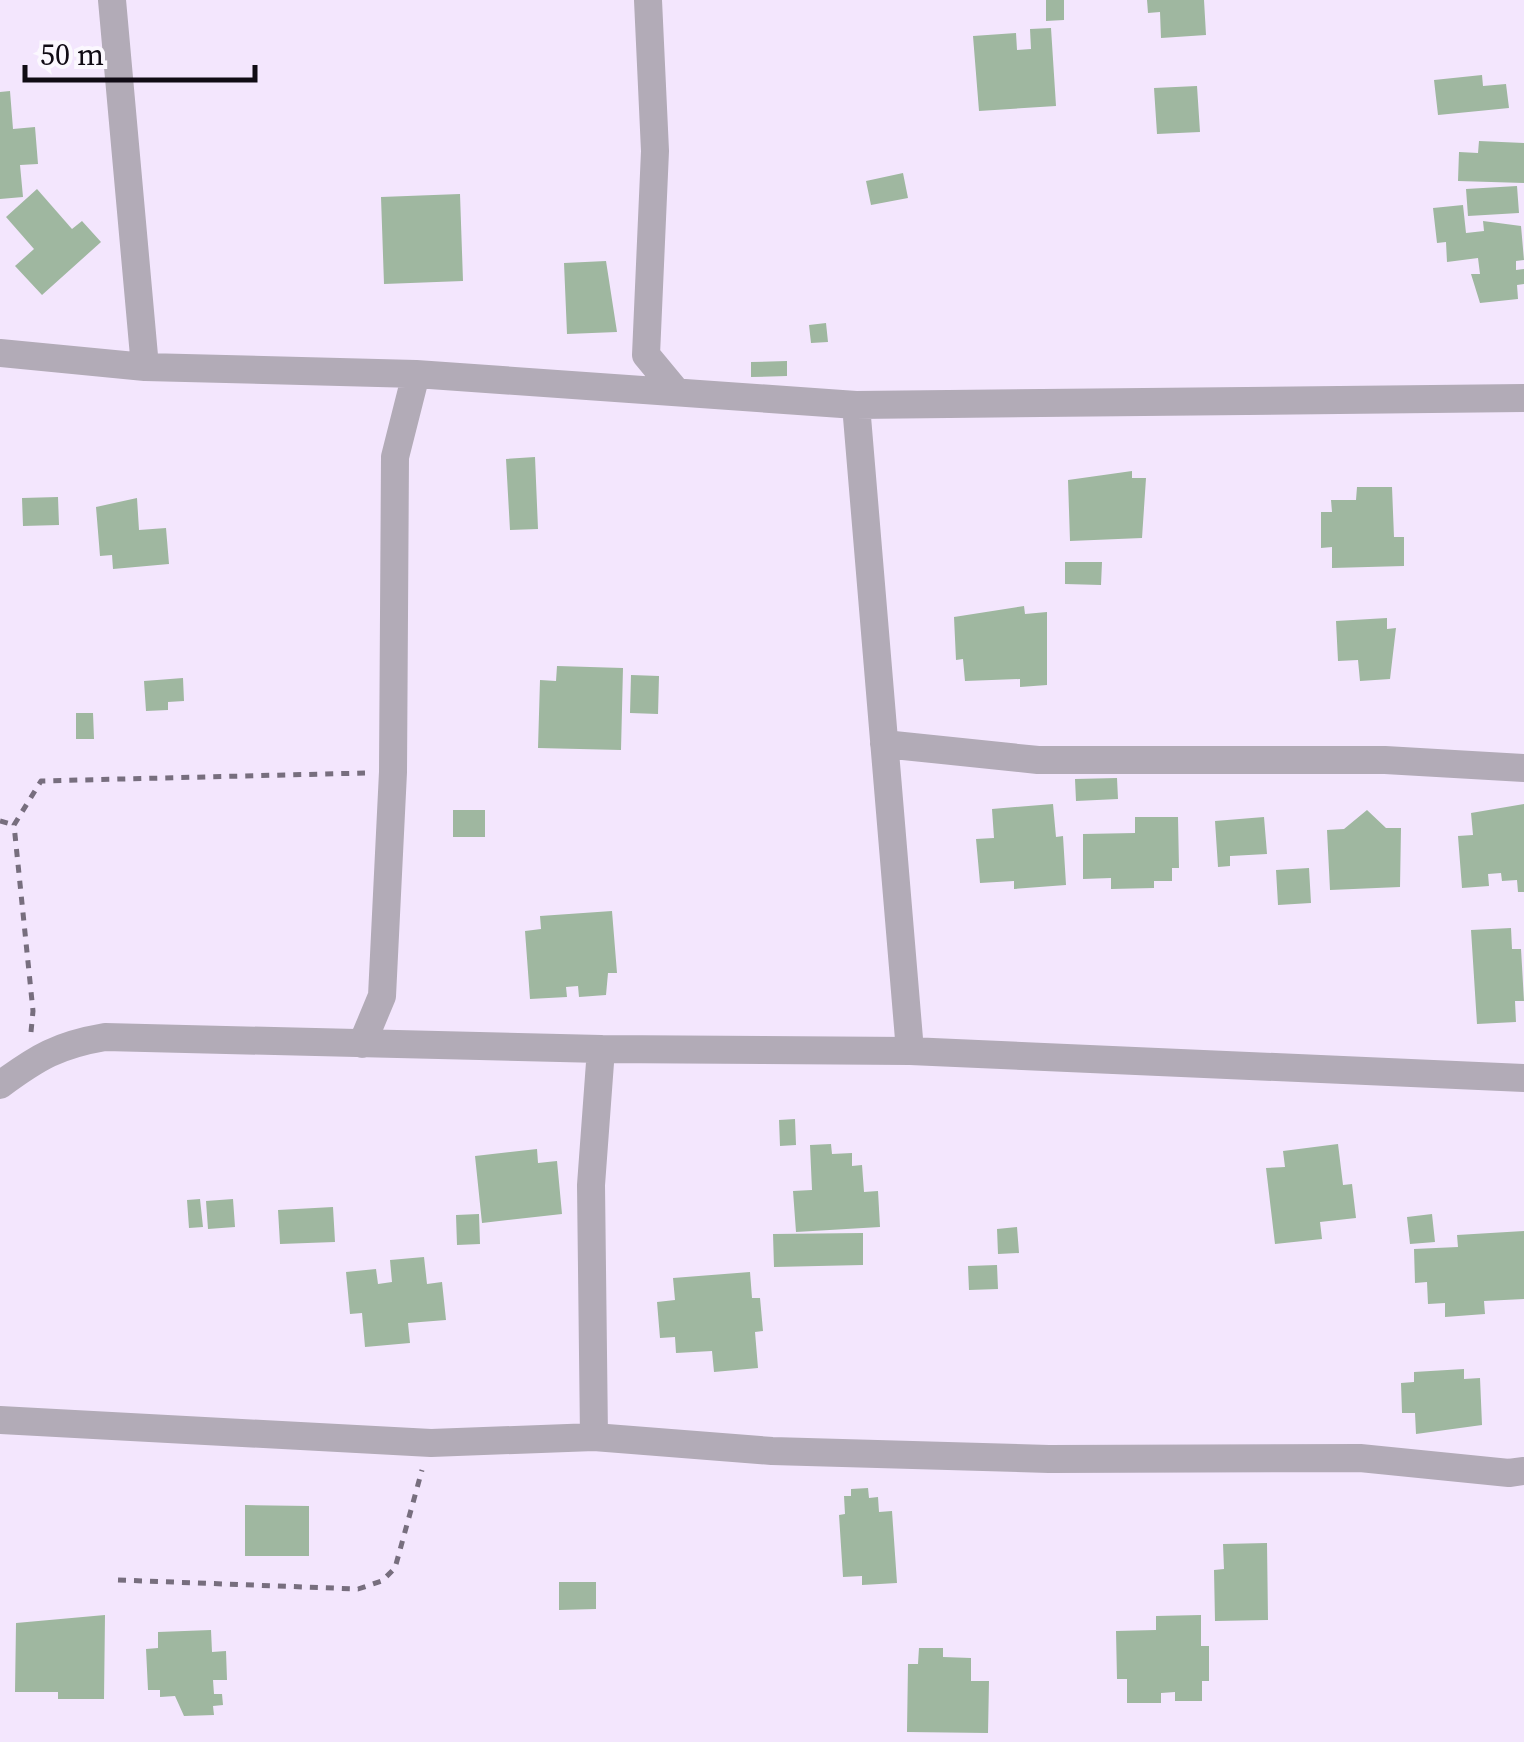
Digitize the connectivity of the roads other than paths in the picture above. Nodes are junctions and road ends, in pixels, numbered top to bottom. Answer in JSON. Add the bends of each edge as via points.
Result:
{"nodes":[{"id":1,"x":112,"y":0,"type":"edge"},
{"id":2,"x":648,"y":0,"type":"edge"},
{"id":3,"x":0,"y":353,"type":"edge"},
{"id":4,"x":145,"y":367,"type":"junction"},
{"id":5,"x":416,"y":374,"type":"junction"},
{"id":6,"x":675,"y":390,"type":"junction"},
{"id":7,"x":1524,"y":398,"type":"edge"},
{"id":8,"x":856,"y":404,"type":"junction"},
{"id":9,"x":884,"y":744,"type":"junction"},
{"id":10,"x":1524,"y":768,"type":"edge"},
{"id":11,"x":382,"y":996,"type":"junction"},
{"id":12,"x":362,"y":1044,"type":"junction"},
{"id":13,"x":406,"y":1044,"type":"junction"},
{"id":14,"x":601,"y":1049,"type":"junction"},
{"id":15,"x":910,"y":1051,"type":"junction"},
{"id":16,"x":1524,"y":1078,"type":"edge"},
{"id":17,"x":0,"y":1085,"type":"edge"},
{"id":18,"x":0,"y":1420,"type":"edge"},
{"id":19,"x":594,"y":1437,"type":"junction"},
{"id":20,"x":1524,"y":1470,"type":"edge"}],
"edges":[{"from":1,"to":4,"type":"street"},
{"from":2,"to":6,"type":"street","via":[[655,151],[646,355]]},
{"from":3,"to":4,"type":"street"},
{"from":4,"to":5,"type":"street"},
{"from":5,"to":6,"type":"street"},
{"from":5,"to":11,"type":"street","via":[[394,457],[393,772]]},
{"from":6,"to":8,"type":"street"},
{"from":7,"to":8,"type":"street"},
{"from":8,"to":9,"type":"street"},
{"from":9,"to":10,"type":"street","via":[[1038,760],[1385,760]]},
{"from":9,"to":15,"type":"street"},
{"from":11,"to":12,"type":"street"},
{"from":11,"to":13,"type":"street"},
{"from":12,"to":13,"type":"street"},
{"from":12,"to":17,"type":"street","via":[[106,1037],[66,1044]]},
{"from":13,"to":14,"type":"street"},
{"from":14,"to":15,"type":"street"},
{"from":14,"to":19,"type":"street","via":[[592,1186]]},
{"from":15,"to":16,"type":"street"},
{"from":18,"to":19,"type":"street","via":[[431,1443]]},
{"from":19,"to":20,"type":"street","via":[[792,1451],[1360,1458]]}]}
